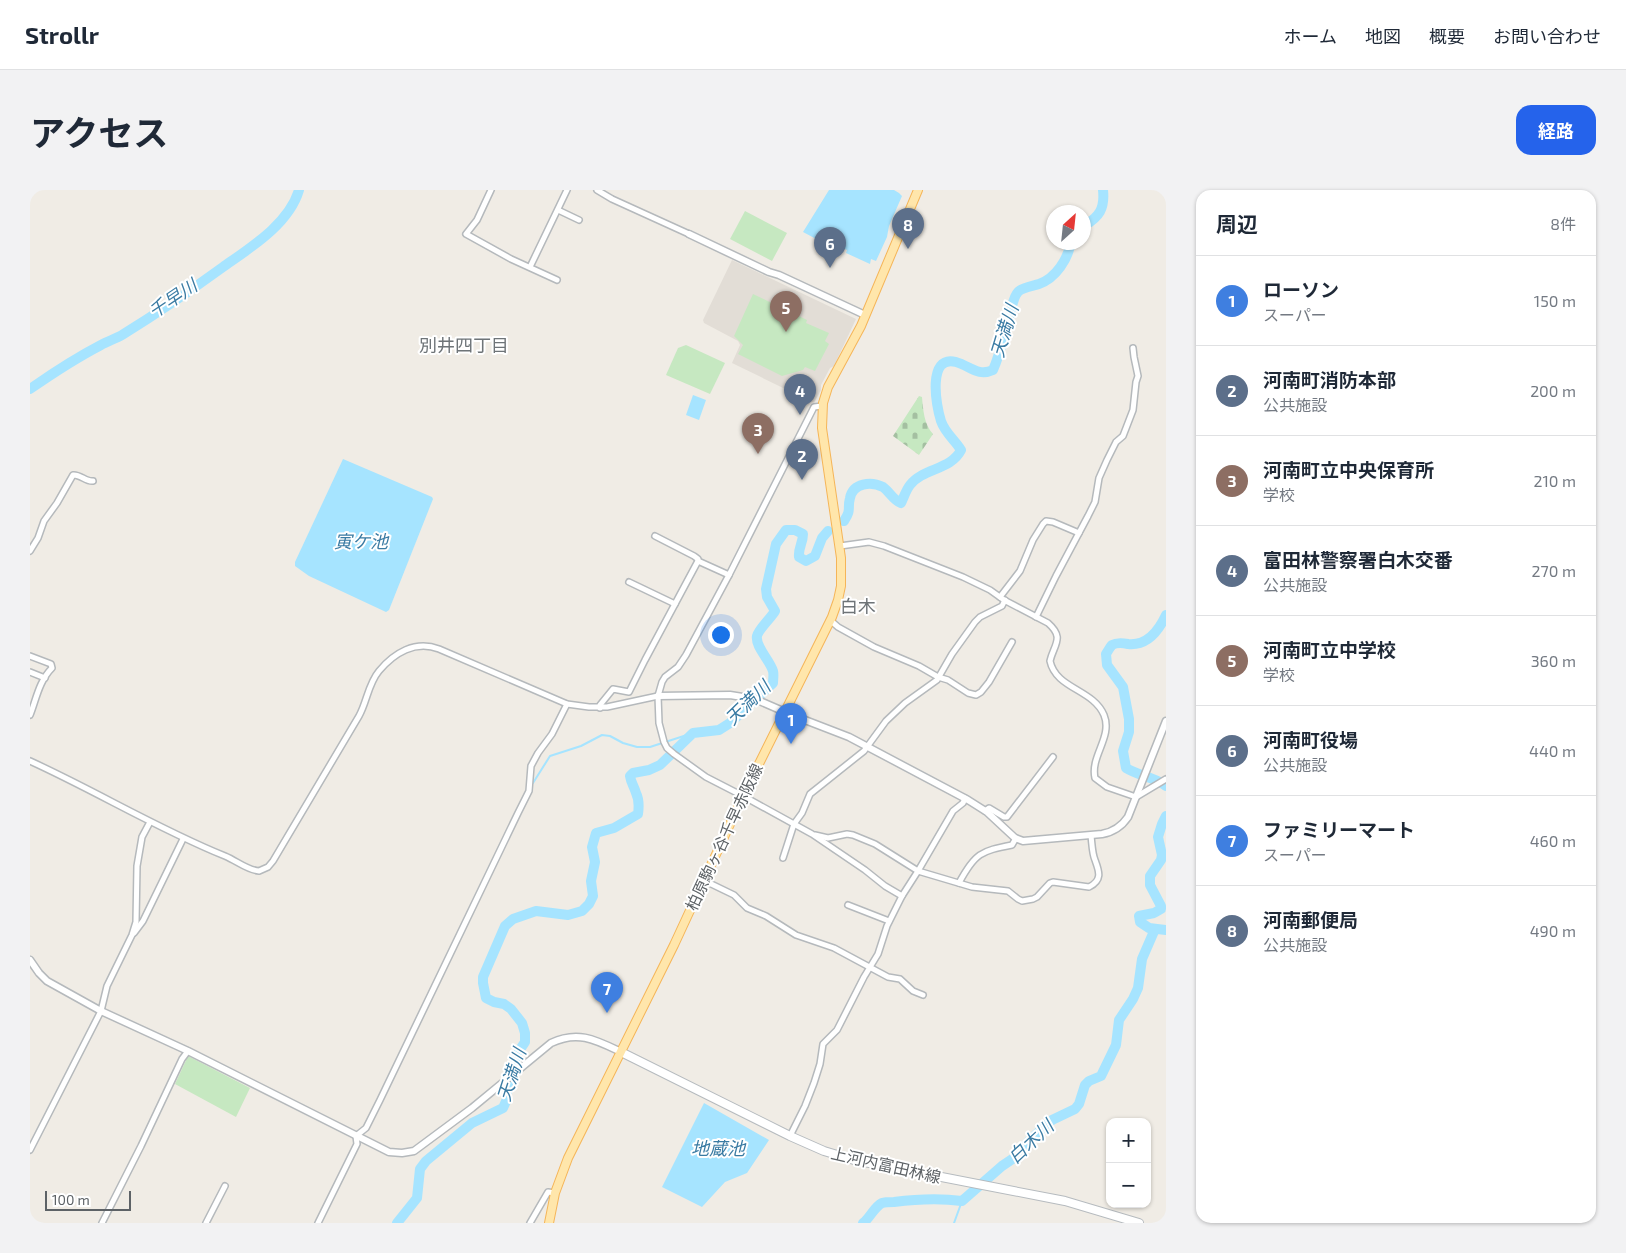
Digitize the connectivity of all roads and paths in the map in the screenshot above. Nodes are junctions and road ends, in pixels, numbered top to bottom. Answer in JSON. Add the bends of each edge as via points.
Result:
{"nodes":[{"id":1,"x":491,"y":190,"type":"edge"},
{"id":2,"x":567,"y":190,"type":"edge"},
{"id":3,"x":597,"y":190,"type":"edge"},
{"id":4,"x":918,"y":190,"type":"edge"},
{"id":5,"x":558,"y":210,"type":"junction"},
{"id":6,"x":580,"y":220,"type":"dead end"},
{"id":7,"x":689,"y":234,"type":"joint"},
{"id":8,"x":530,"y":267,"type":"junction"},
{"id":9,"x":557,"y":280,"type":"dead end"},
{"id":10,"x":865,"y":315,"type":"junction"},
{"id":11,"x":1134,"y":348,"type":"dead end"},
{"id":12,"x":822,"y":406,"type":"junction"},
{"id":13,"x":94,"y":481,"type":"dead end"},
{"id":14,"x":1079,"y":533,"type":"junction"},
{"id":15,"x":654,"y":536,"type":"dead end"},
{"id":16,"x":840,"y":546,"type":"junction"},
{"id":17,"x":30,"y":552,"type":"edge"},
{"id":18,"x":698,"y":561,"type":"junction"},
{"id":19,"x":730,"y":575,"type":"junction"},
{"id":20,"x":629,"y":582,"type":"dead end"},
{"id":21,"x":1003,"y":599,"type":"junction"},
{"id":22,"x":675,"y":604,"type":"junction"},
{"id":23,"x":1036,"y":617,"type":"junction"},
{"id":24,"x":830,"y":620,"type":"junction"},
{"id":25,"x":1012,"y":642,"type":"dead end"},
{"id":26,"x":30,"y":656,"type":"edge"},
{"id":27,"x":30,"y":672,"type":"edge"},
{"id":28,"x":938,"y":677,"type":"junction"},
{"id":29,"x":45,"y":678,"type":"junction"},
{"id":30,"x":658,"y":696,"type":"junction"},
{"id":31,"x":567,"y":704,"type":"junction"},
{"id":32,"x":600,"y":708,"type":"junction"},
{"id":33,"x":784,"y":712,"type":"junction"},
{"id":34,"x":30,"y":715,"type":"edge"},
{"id":35,"x":1166,"y":721,"type":"edge"},
{"id":36,"x":867,"y":747,"type":"junction"},
{"id":37,"x":1053,"y":757,"type":"dead end"},
{"id":38,"x":30,"y":761,"type":"edge"},
{"id":39,"x":1166,"y":779,"type":"edge"},
{"id":40,"x":743,"y":796,"type":"junction"},
{"id":41,"x":1136,"y":797,"type":"junction"},
{"id":42,"x":966,"y":798,"type":"junction"},
{"id":43,"x":985,"y":811,"type":"junction"},
{"id":44,"x":150,"y":822,"type":"junction"},
{"id":45,"x":794,"y":824,"type":"junction"},
{"id":46,"x":812,"y":834,"type":"junction"},
{"id":47,"x":1090,"y":836,"type":"junction"},
{"id":48,"x":1016,"y":838,"type":"junction"},
{"id":49,"x":183,"y":839,"type":"junction"},
{"id":50,"x":783,"y":858,"type":"dead end"},
{"id":51,"x":918,"y":871,"type":"junction"},
{"id":52,"x":703,"y":880,"type":"junction"},
{"id":53,"x":959,"y":882,"type":"junction"},
{"id":54,"x":902,"y":896,"type":"junction"},
{"id":55,"x":848,"y":905,"type":"dead end"},
{"id":56,"x":890,"y":921,"type":"junction"},
{"id":57,"x":132,"y":935,"type":"junction"},
{"id":58,"x":30,"y":960,"type":"edge"},
{"id":59,"x":870,"y":967,"type":"junction"},
{"id":60,"x":923,"y":995,"type":"dead end"},
{"id":61,"x":101,"y":1010,"type":"junction"},
{"id":62,"x":188,"y":1051,"type":"junction"},
{"id":63,"x":621,"y":1052,"type":"junction"},
{"id":64,"x":356,"y":1136,"type":"junction"},
{"id":65,"x":790,"y":1136,"type":"junction"},
{"id":66,"x":30,"y":1150,"type":"edge"},
{"id":67,"x":225,"y":1186,"type":"dead end"},
{"id":68,"x":554,"y":1193,"type":"junction"},
{"id":69,"x":102,"y":1223,"type":"edge"},
{"id":70,"x":206,"y":1223,"type":"edge"},
{"id":71,"x":318,"y":1223,"type":"edge"},
{"id":72,"x":530,"y":1223,"type":"edge"},
{"id":73,"x":549,"y":1223,"type":"edge"},
{"id":74,"x":1139,"y":1223,"type":"edge"}],
"edges":[{"from":1,"to":8,"type":"street","via":[[477,220],[466,234]]},
{"from":2,"to":5,"type":"street"},
{"from":3,"to":7,"type":"street"},
{"from":4,"to":10,"type":"main road","name":"柏原駒ヶ谷千早赤阪線"},
{"from":5,"to":6,"type":"street"},
{"from":5,"to":8,"type":"street"},
{"from":7,"to":10,"type":"street"},
{"from":8,"to":9,"type":"street"},
{"from":10,"to":12,"type":"main road","name":"柏原駒ヶ谷千早赤阪線","via":[[828,387]]},
{"from":11,"to":14,"type":"street","via":[[1138,376],[1134,410],[1123,436],[1107,460],[1094,502]]},
{"from":12,"to":16,"type":"main road","name":"柏原駒ヶ谷千早赤阪線","via":[[823,442]]},
{"from":12,"to":19,"type":"street","via":[[814,407]]},
{"from":13,"to":17,"type":"street","via":[[73,475],[44,521]]},
{"from":14,"to":21,"type":"street","via":[[1046,521]]},
{"from":14,"to":23,"type":"street"},
{"from":15,"to":18,"type":"street"},
{"from":16,"to":21,"type":"street","via":[[875,542],[963,577]]},
{"from":16,"to":24,"type":"main road","name":"柏原駒ヶ谷千早赤阪線","via":[[842,572],[838,600]]},
{"from":18,"to":19,"type":"street"},
{"from":18,"to":22,"type":"street"},
{"from":19,"to":30,"type":"street","via":[[686,655],[662,682]]},
{"from":20,"to":22,"type":"street"},
{"from":21,"to":23,"type":"street"},
{"from":21,"to":28,"type":"street","via":[[1002,606],[975,622]]},
{"from":22,"to":32,"type":"street","via":[[630,692],[613,689]]},
{"from":23,"to":41,"type":"street","via":[[1058,635],[1050,661],[1054,672],[1092,699],[1104,715],[1107,728],[1093,769],[1095,778],[1107,787]]},
{"from":24,"to":28,"type":"street","via":[[874,647]]},
{"from":24,"to":33,"type":"main road","name":"柏原駒ヶ谷千早赤阪線"},
{"from":25,"to":28,"type":"street","via":[[981,692],[968,693]]},
{"from":26,"to":29,"type":"street","via":[[51,664]]},
{"from":27,"to":29,"type":"street"},
{"from":28,"to":36,"type":"street","via":[[886,721]]},
{"from":29,"to":34,"type":"street"},
{"from":30,"to":32,"type":"street"},
{"from":30,"to":33,"type":"street","via":[[737,695]]},
{"from":30,"to":40,"type":"street","via":[[659,723],[668,748],[706,778]]},
{"from":31,"to":32,"type":"street"},
{"from":31,"to":49,"type":"street","via":[[439,649],[410,648],[393,658],[375,677],[360,714],[268,867],[253,871]]},
{"from":31,"to":64,"type":"street","via":[[531,766],[528,791],[380,1100],[366,1128]]},
{"from":33,"to":36,"type":"street"},
{"from":33,"to":40,"type":"main road","name":"柏原駒ヶ谷千早赤阪線"},
{"from":35,"to":41,"type":"street"},
{"from":36,"to":42,"type":"street"},
{"from":36,"to":45,"type":"street","via":[[810,794]]},
{"from":37,"to":43,"type":"street","via":[[1007,817],[989,808]]},
{"from":38,"to":44,"type":"street"},
{"from":39,"to":41,"type":"street"},
{"from":40,"to":45,"type":"street"},
{"from":40,"to":52,"type":"main road","name":"柏原駒ヶ谷千早赤阪線"},
{"from":41,"to":47,"type":"street","via":[[1121,825],[1109,832]]},
{"from":42,"to":43,"type":"street"},
{"from":42,"to":51,"type":"street","via":[[953,811]]},
{"from":43,"to":48,"type":"street"},
{"from":44,"to":49,"type":"street"},
{"from":44,"to":57,"type":"street","via":[[142,837],[137,866],[136,922]]},
{"from":45,"to":46,"type":"street"},
{"from":45,"to":50,"type":"street"},
{"from":46,"to":51,"type":"street","via":[[828,838],[853,835],[875,844]]},
{"from":46,"to":54,"type":"street"},
{"from":47,"to":48,"type":"street","via":[[1031,841]]},
{"from":47,"to":53,"type":"street","via":[[1099,869],[1096,883],[1089,887],[1053,882],[1032,899],[1022,900],[1008,891],[972,887]]},
{"from":48,"to":53,"type":"street","via":[[1012,845],[986,850],[968,865]]},
{"from":49,"to":57,"type":"street","via":[[143,921]]},
{"from":51,"to":53,"type":"street"},
{"from":51,"to":54,"type":"street"},
{"from":52,"to":59,"type":"street","via":[[734,895],[747,908],[796,935],[834,948]]},
{"from":52,"to":63,"type":"main road","name":"柏原駒ヶ谷千早赤阪線"},
{"from":54,"to":56,"type":"street"},
{"from":55,"to":56,"type":"street"},
{"from":56,"to":59,"type":"street"},
{"from":57,"to":61,"type":"street","via":[[108,986]]},
{"from":58,"to":61,"type":"street","via":[[48,981]]},
{"from":59,"to":60,"type":"street","via":[[888,977],[900,979]]},
{"from":59,"to":65,"type":"street","via":[[837,1030],[823,1044],[814,1083]]},
{"from":61,"to":62,"type":"street"},
{"from":61,"to":66,"type":"street"},
{"from":62,"to":64,"type":"street"},
{"from":62,"to":69,"type":"street"},
{"from":63,"to":64,"type":"street","via":[[574,1036],[551,1043],[414,1151],[389,1152]]},
{"from":63,"to":65,"type":"main road","name":"上河内富田林線"},
{"from":63,"to":68,"type":"main road","name":"柏原駒ヶ谷千早赤阪線"},
{"from":64,"to":71,"type":"street","via":[[358,1144]]},
{"from":65,"to":74,"type":"main road","name":"上河内富田林線","via":[[854,1160],[1065,1201]]},
{"from":67,"to":70,"type":"street"},
{"from":68,"to":72,"type":"street","via":[[548,1192]]},
{"from":68,"to":73,"type":"main road","name":"柏原駒ヶ谷千早赤阪線"}]}
